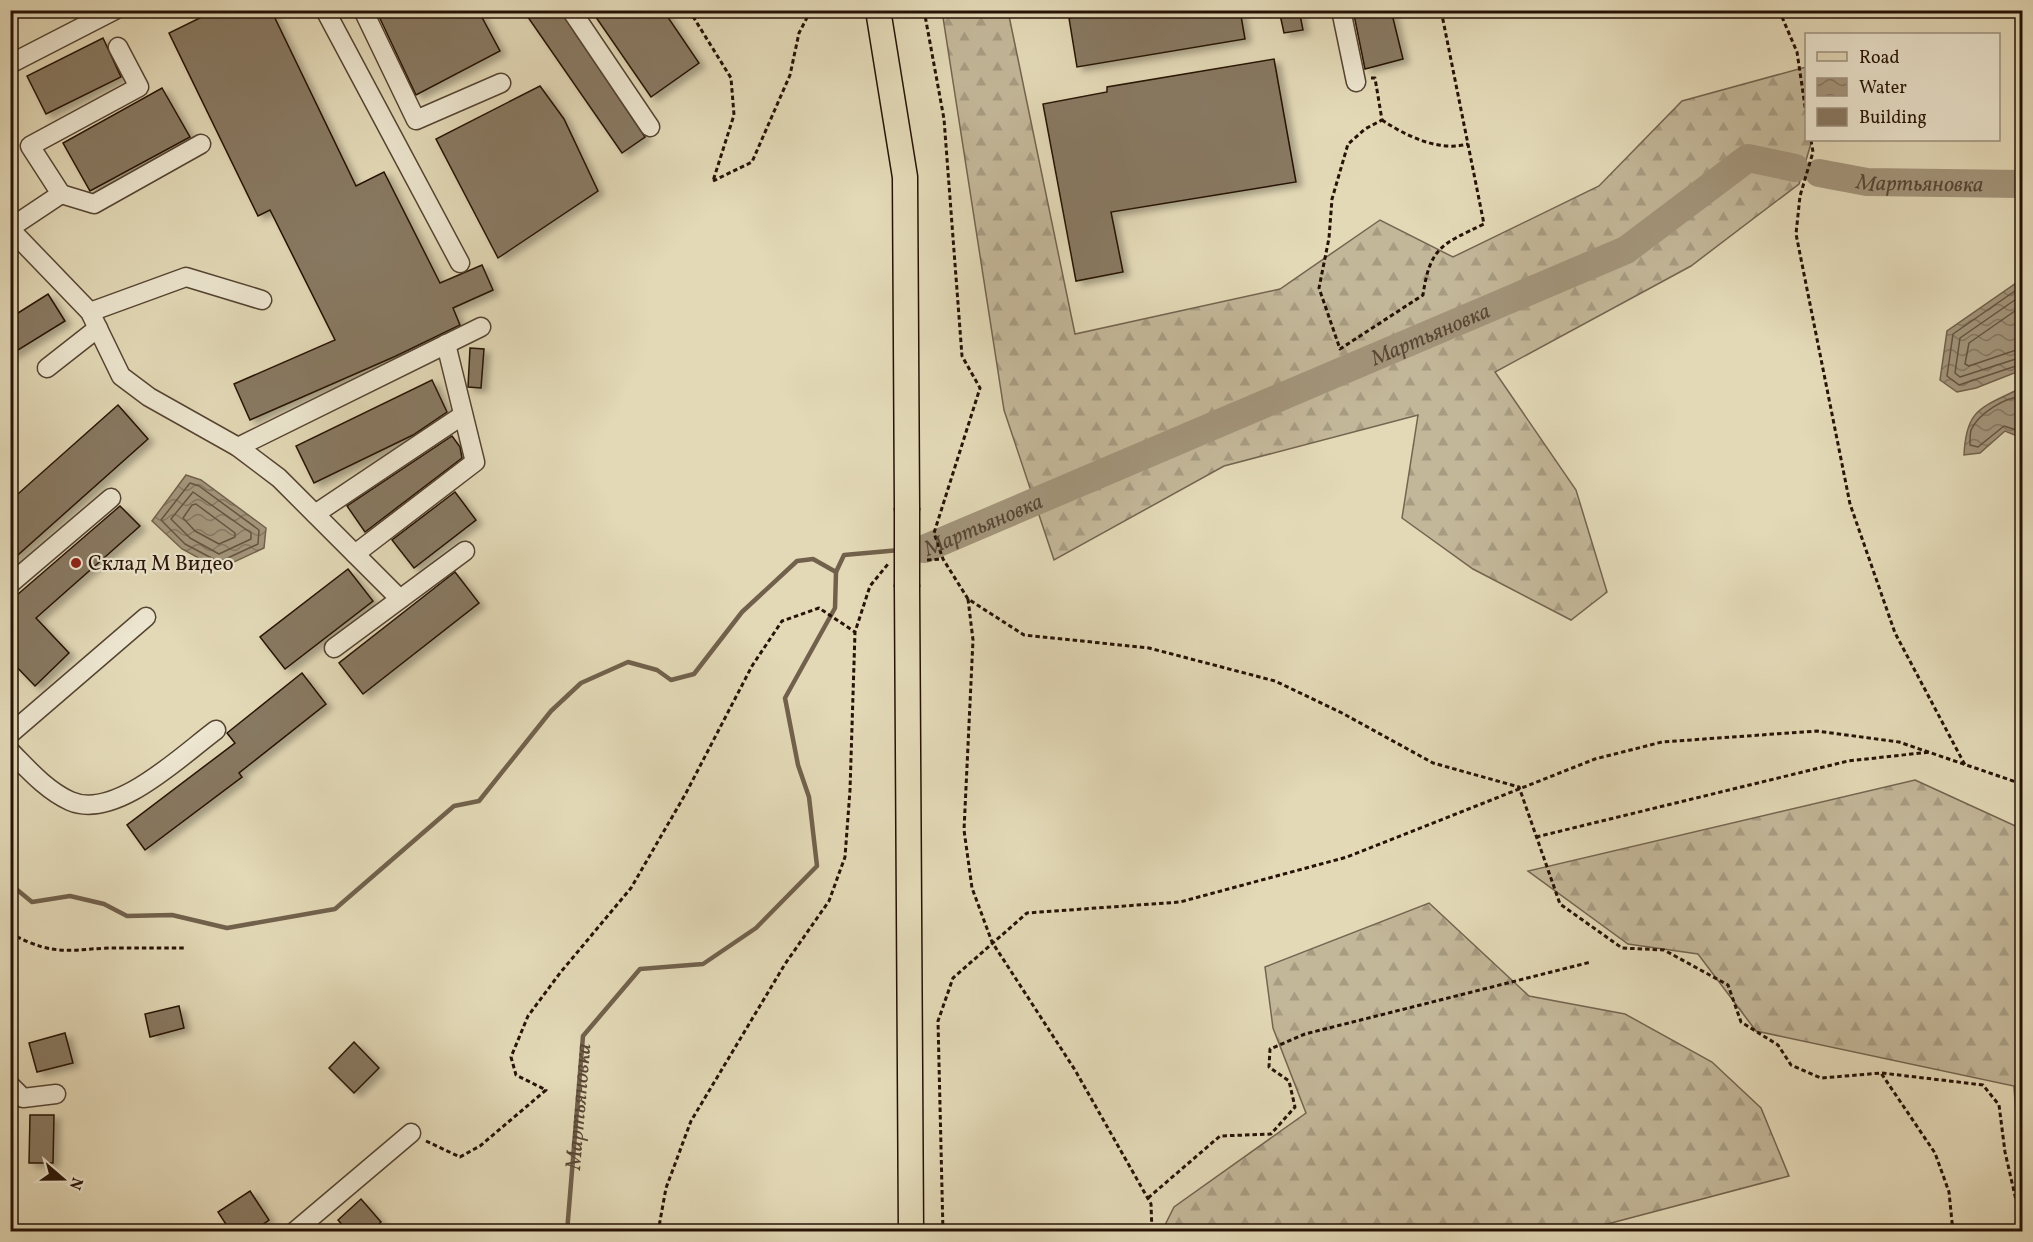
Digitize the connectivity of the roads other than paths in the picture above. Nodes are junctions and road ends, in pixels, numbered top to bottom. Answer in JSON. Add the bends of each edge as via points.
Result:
{"nodes":[{"id":1,"x":115,"y":10,"type":"edge"},
{"id":2,"x":325,"y":10,"type":"edge"},
{"id":3,"x":363,"y":10,"type":"edge"},
{"id":4,"x":571,"y":10,"type":"edge"},
{"id":5,"x":878,"y":10,"type":"edge"},
{"id":6,"x":1341,"y":10,"type":"edge"},
{"id":7,"x":118,"y":47,"type":"dead end"},
{"id":8,"x":10,"y":64,"type":"edge"},
{"id":9,"x":501,"y":82,"type":"dead end"},
{"id":10,"x":1356,"y":82,"type":"road end"},
{"id":11,"x":416,"y":120,"type":"junction"},
{"id":12,"x":650,"y":127,"type":"dead end"},
{"id":13,"x":392,"y":135,"type":"junction"},
{"id":14,"x":201,"y":144,"type":"dead end"},
{"id":15,"x":61,"y":194,"type":"junction"},
{"id":16,"x":10,"y":228,"type":"edge"},
{"id":17,"x":460,"y":263,"type":"dead end"},
{"id":18,"x":262,"y":300,"type":"dead end"},
{"id":19,"x":94,"y":320,"type":"junction"},
{"id":20,"x":481,"y":327,"type":"dead end"},
{"id":21,"x":446,"y":344,"type":"junction"},
{"id":22,"x":47,"y":368,"type":"dead end"},
{"id":23,"x":463,"y":415,"type":"junction"},
{"id":24,"x":238,"y":447,"type":"junction"},
{"id":25,"x":111,"y":498,"type":"dead end"},
{"id":26,"x":315,"y":514,"type":"junction"},
{"id":27,"x":465,"y":551,"type":"dead end"},
{"id":28,"x":355,"y":554,"type":"junction"},
{"id":29,"x":10,"y":584,"type":"edge"},
{"id":30,"x":400,"y":599,"type":"junction"},
{"id":31,"x":146,"y":617,"type":"dead end"},
{"id":32,"x":334,"y":648,"type":"dead end"},
{"id":33,"x":216,"y":730,"type":"dead end"},
{"id":34,"x":10,"y":734,"type":"edge"},
{"id":35,"x":10,"y":751,"type":"edge"},
{"id":36,"x":10,"y":1085,"type":"edge"},
{"id":37,"x":56,"y":1094,"type":"dead end"},
{"id":38,"x":411,"y":1133,"type":"road end"},
{"id":39,"x":294,"y":1232,"type":"edge"},
{"id":40,"x":911,"y":1232,"type":"edge"}],
"edges":[{"from":1,"to":8,"type":"street"},
{"from":2,"to":13,"type":"street"},
{"from":3,"to":11,"type":"street"},
{"from":4,"to":12,"type":"street"},
{"from":5,"to":40,"type":"main road","bridge":true,"via":[[905,177]]},
{"from":6,"to":10,"type":"street"},
{"from":7,"to":15,"type":"street","via":[[139,87],[30,146]]},
{"from":9,"to":11,"type":"street"},
{"from":11,"to":13,"type":"street"},
{"from":13,"to":17,"type":"street"},
{"from":14,"to":15,"type":"street","via":[[94,204]]},
{"from":15,"to":16,"type":"street"},
{"from":16,"to":19,"type":"street"},
{"from":18,"to":19,"type":"street","via":[[186,277]]},
{"from":19,"to":22,"type":"street"},
{"from":19,"to":24,"type":"street","via":[[121,376],[149,397]]},
{"from":20,"to":21,"type":"street"},
{"from":21,"to":23,"type":"street"},
{"from":21,"to":24,"type":"street"},
{"from":23,"to":26,"type":"street"},
{"from":23,"to":28,"type":"street","via":[[475,462]]},
{"from":24,"to":26,"type":"street","via":[[279,478]]},
{"from":25,"to":29,"type":"street"},
{"from":26,"to":28,"type":"street"},
{"from":27,"to":30,"type":"street"},
{"from":28,"to":30,"type":"street"},
{"from":30,"to":32,"type":"street"},
{"from":31,"to":34,"type":"street"},
{"from":33,"to":35,"type":"street","via":[[126,796],[83,804],[44,785]]},
{"from":36,"to":37,"type":"street","via":[[23,1098]]},
{"from":38,"to":39,"type":"street"}]}
